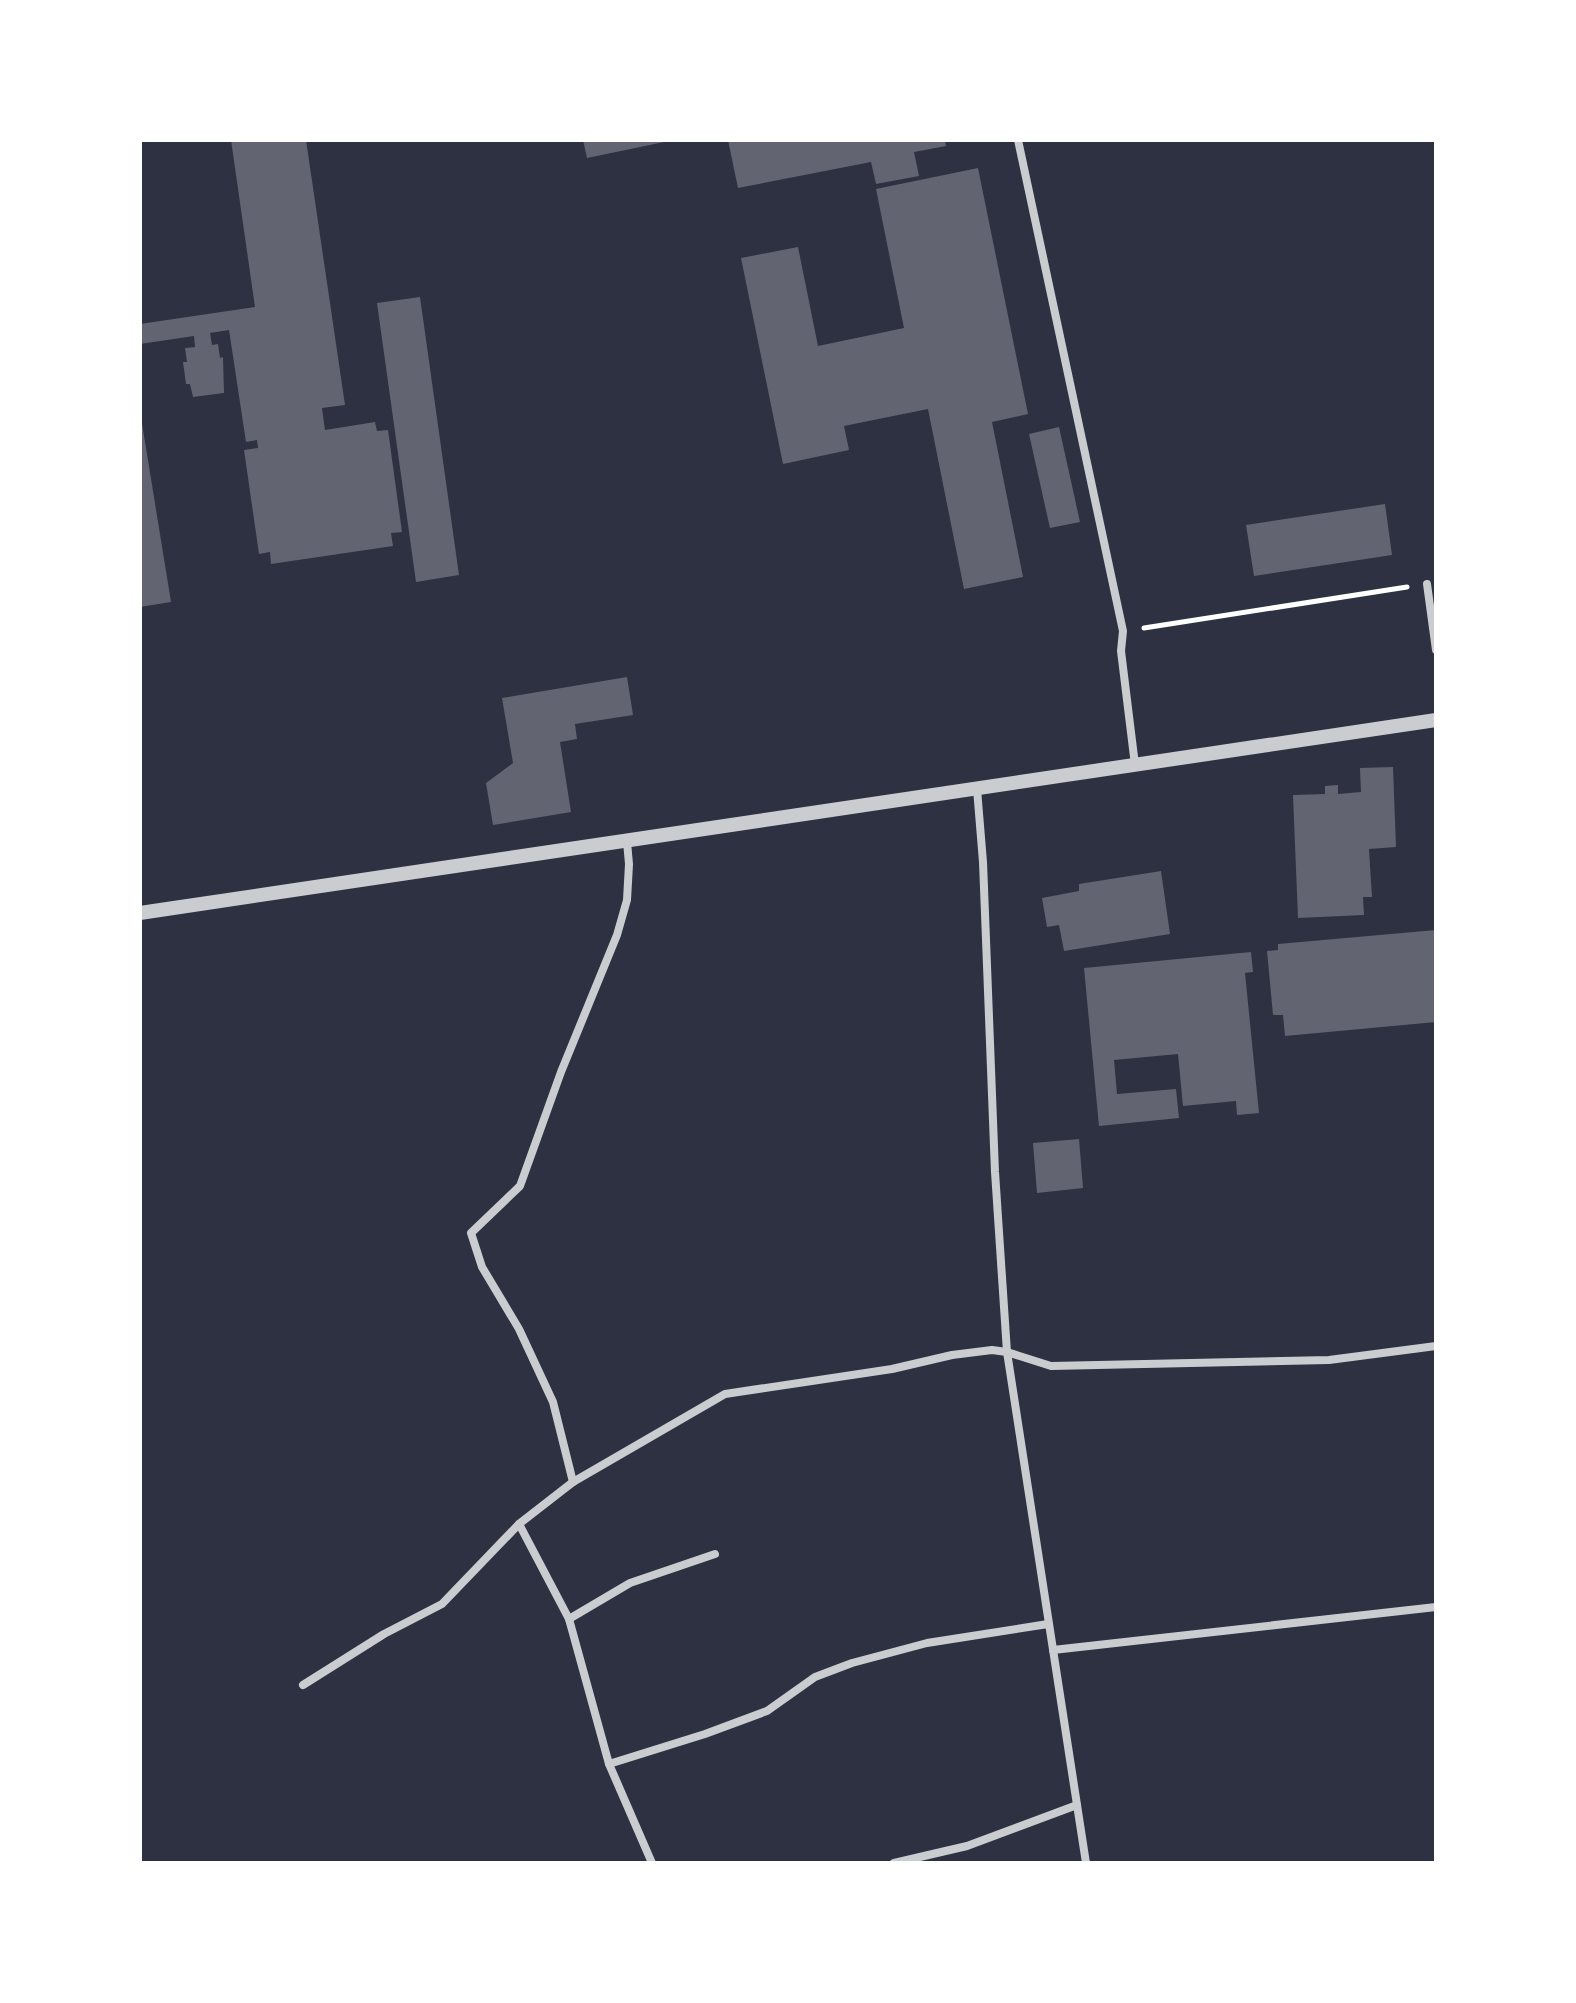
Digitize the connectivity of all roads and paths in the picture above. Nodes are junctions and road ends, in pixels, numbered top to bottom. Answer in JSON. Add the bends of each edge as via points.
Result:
{"nodes":[{"id":1,"x":1018,"y":140,"type":"edge"},
{"id":2,"x":1427,"y":584,"type":"joint"},
{"id":3,"x":1123,"y":631,"type":"junction"},
{"id":4,"x":1436,"y":650,"type":"edge"},
{"id":5,"x":1436,"y":720,"type":"edge"},
{"id":6,"x":1135,"y":765,"type":"junction"},
{"id":7,"x":977,"y":789,"type":"junction"},
{"id":8,"x":627,"y":842,"type":"junction"},
{"id":9,"x":140,"y":913,"type":"edge"},
{"id":10,"x":1436,"y":1346,"type":"edge"},
{"id":11,"x":1007,"y":1352,"type":"junction"},
{"id":12,"x":573,"y":1482,"type":"junction"},
{"id":13,"x":519,"y":1524,"type":"junction"},
{"id":14,"x":715,"y":1554,"type":"dead end"},
{"id":15,"x":1436,"y":1607,"type":"edge"},
{"id":16,"x":569,"y":1619,"type":"junction"},
{"id":17,"x":1048,"y":1624,"type":"junction"},
{"id":18,"x":1053,"y":1650,"type":"junction"},
{"id":19,"x":303,"y":1685,"type":"dead end"},
{"id":20,"x":609,"y":1764,"type":"junction"},
{"id":21,"x":1077,"y":1805,"type":"junction"},
{"id":22,"x":652,"y":1863,"type":"edge"},
{"id":23,"x":894,"y":1863,"type":"edge"},
{"id":24,"x":1086,"y":1863,"type":"edge"}],
"edges":[{"from":1,"to":3,"type":"street"},
{"from":2,"to":3,"type":"path"},
{"from":2,"to":4,"type":"street"},
{"from":3,"to":6,"type":"street"},
{"from":5,"to":6,"type":"street"},
{"from":6,"to":7,"type":"street"},
{"from":7,"to":8,"type":"street"},
{"from":7,"to":11,"type":"street"},
{"from":8,"to":9,"type":"street"},
{"from":8,"to":12,"type":"street","via":[[627,900],[617,935],[520,1186],[471,1233],[482,1267],[553,1402]]},
{"from":10,"to":11,"type":"street","via":[[1329,1360],[1051,1366]]},
{"from":11,"to":12,"type":"street","via":[[952,1355],[725,1394]]},
{"from":11,"to":17,"type":"street"},
{"from":12,"to":13,"type":"street"},
{"from":13,"to":16,"type":"street"},
{"from":13,"to":19,"type":"street","via":[[442,1604]]},
{"from":14,"to":16,"type":"street","via":[[630,1583]]},
{"from":15,"to":18,"type":"street"},
{"from":16,"to":20,"type":"street"},
{"from":17,"to":18,"type":"street"},
{"from":17,"to":20,"type":"street","via":[[927,1643],[852,1663],[815,1677],[767,1711]]},
{"from":18,"to":21,"type":"street"},
{"from":20,"to":22,"type":"street"},
{"from":21,"to":23,"type":"street","via":[[967,1846]]},
{"from":21,"to":24,"type":"street"}]}
